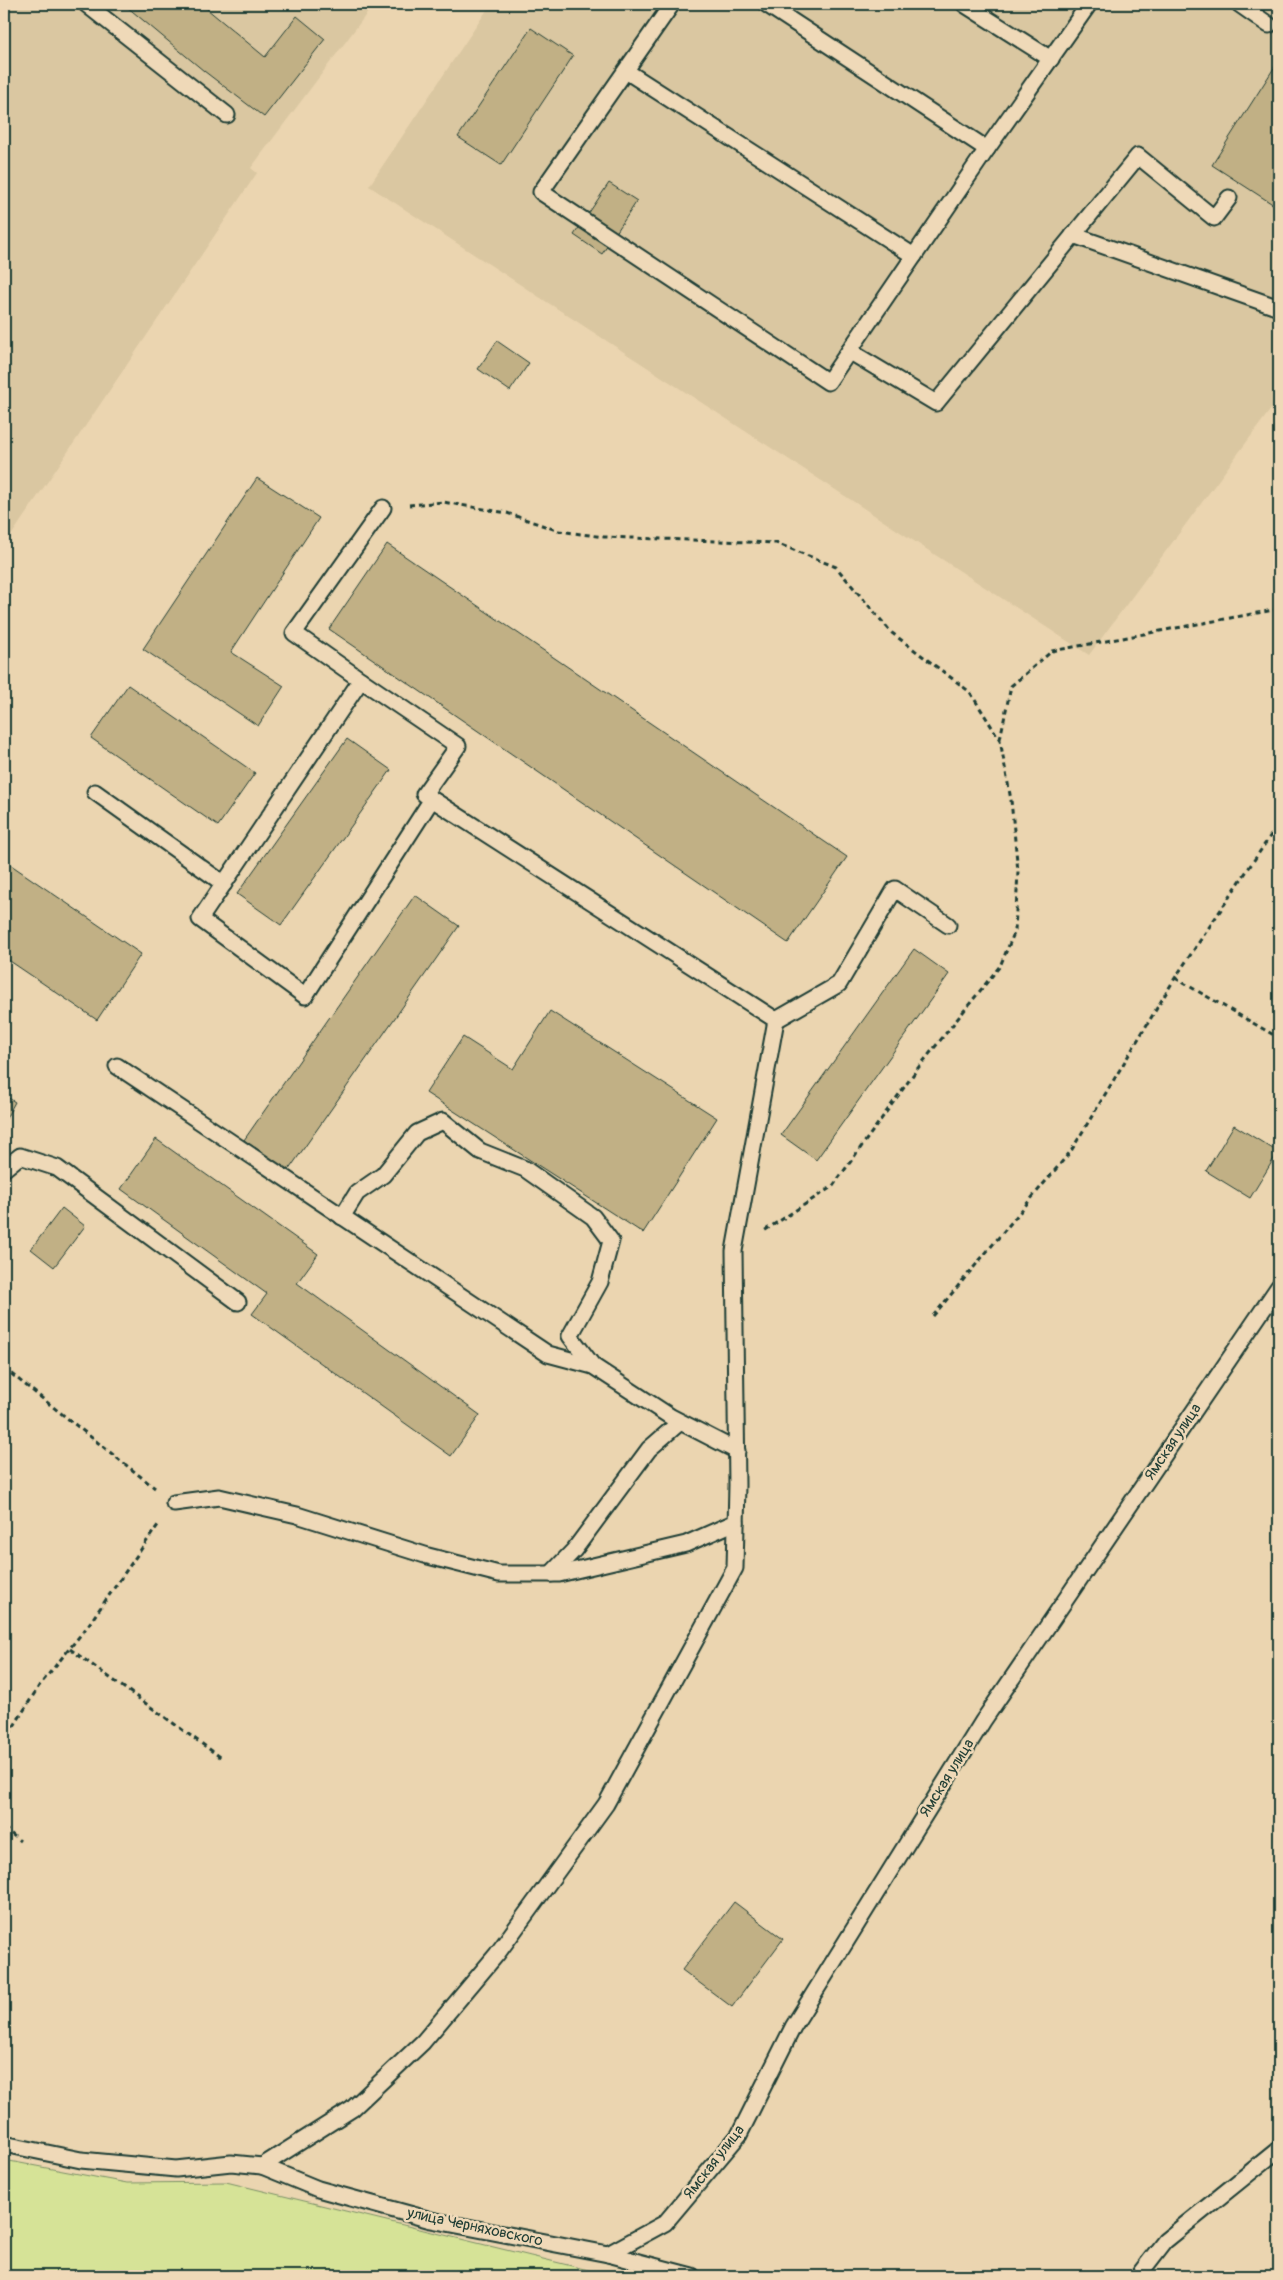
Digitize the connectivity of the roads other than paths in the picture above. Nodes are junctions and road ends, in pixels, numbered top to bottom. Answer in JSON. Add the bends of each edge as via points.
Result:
{"nodes":[{"id":1,"x":86,"y":4,"type":"edge"},
{"id":2,"x":672,"y":4,"type":"edge"},
{"id":3,"x":766,"y":4,"type":"edge"},
{"id":4,"x":964,"y":4,"type":"edge"},
{"id":5,"x":1089,"y":4,"type":"edge"},
{"id":6,"x":1238,"y":4,"type":"edge"},
{"id":7,"x":1269,"y":25,"type":"dead end"},
{"id":8,"x":1051,"y":59,"type":"junction"},
{"id":9,"x":626,"y":71,"type":"junction"},
{"id":10,"x":227,"y":115,"type":"dead end"},
{"id":11,"x":986,"y":149,"type":"junction"},
{"id":12,"x":1229,"y":198,"type":"dead end"},
{"id":13,"x":1072,"y":235,"type":"junction"},
{"id":14,"x":914,"y":256,"type":"junction"},
{"id":15,"x":1279,"y":308,"type":"edge"},
{"id":16,"x":849,"y":351,"type":"junction"},
{"id":17,"x":383,"y":508,"type":"road end"},
{"id":18,"x":361,"y":680,"type":"junction"},
{"id":19,"x":95,"y":792,"type":"dead end"},
{"id":20,"x":432,"y":799,"type":"junction"},
{"id":21,"x":224,"y":884,"type":"junction"},
{"id":22,"x":948,"y":925,"type":"dead end"},
{"id":23,"x":776,"y":1020,"type":"junction"},
{"id":24,"x":117,"y":1066,"type":"dead end"},
{"id":25,"x":4,"y":1169,"type":"edge"},
{"id":26,"x":342,"y":1217,"type":"junction"},
{"id":27,"x":1279,"y":1286,"type":"edge"},
{"id":28,"x":238,"y":1302,"type":"dead end"},
{"id":29,"x":593,"y":1366,"type":"junction"},
{"id":30,"x":680,"y":1422,"type":"junction"},
{"id":31,"x":737,"y":1452,"type":"junction"},
{"id":32,"x":174,"y":1503,"type":"road end"},
{"id":33,"x":736,"y":1522,"type":"junction"},
{"id":34,"x":552,"y":1574,"type":"junction"},
{"id":35,"x":4,"y":2144,"type":"edge"},
{"id":36,"x":1279,"y":2150,"type":"edge"},
{"id":37,"x":262,"y":2166,"type":"junction"},
{"id":38,"x":608,"y":2254,"type":"junction"},
{"id":39,"x":692,"y":2276,"type":"edge"},
{"id":40,"x":1138,"y":2276,"type":"edge"}],
"edges":[{"from":1,"to":10,"type":"lane"},
{"from":2,"to":9,"type":"lane"},
{"from":3,"to":11,"type":"lane"},
{"from":4,"to":8,"type":"lane"},
{"from":5,"to":8,"type":"lane"},
{"from":6,"to":7,"type":"lane"},
{"from":8,"to":11,"type":"lane"},
{"from":9,"to":14,"type":"lane"},
{"from":9,"to":16,"type":"lane","via":[[541,192],[828,382]]},
{"from":11,"to":14,"type":"lane"},
{"from":12,"to":13,"type":"lane","via":[[1214,218],[1138,156]]},
{"from":13,"to":15,"type":"lane"},
{"from":13,"to":16,"type":"lane","via":[[936,403]]},
{"from":14,"to":16,"type":"lane"},
{"from":17,"to":18,"type":"lane","via":[[294,633]]},
{"from":18,"to":20,"type":"lane","via":[[458,746],[424,794]]},
{"from":18,"to":21,"type":"lane"},
{"from":19,"to":21,"type":"lane"},
{"from":20,"to":21,"type":"lane","via":[[305,996],[200,919]]},
{"from":20,"to":23,"type":"lane"},
{"from":22,"to":23,"type":"lane","via":[[895,889],[839,984]]},
{"from":23,"to":31,"type":"lane","via":[[734,1251]]},
{"from":24,"to":26,"type":"lane"},
{"from":25,"to":28,"type":"lane","via":[[20,1156],[57,1168]]},
{"from":26,"to":29,"type":"lane","via":[[548,1354]]},
{"from":26,"to":29,"type":"lane","via":[[357,1193],[383,1175],[417,1133],[443,1121],[480,1151],[525,1169],[593,1217],[611,1240],[600,1282],[570,1336]]},
{"from":27,"to":38,"type":"lane","name":"Ямская улица","via":[[983,1721],[793,2026],[739,2135],[665,2223]]},
{"from":29,"to":30,"type":"lane"},
{"from":30,"to":31,"type":"lane"},
{"from":30,"to":34,"type":"lane","via":[[649,1449],[574,1550]]},
{"from":31,"to":33,"type":"lane"},
{"from":32,"to":34,"type":"lane","via":[[219,1497],[297,1515],[428,1556],[499,1574]]},
{"from":33,"to":34,"type":"lane","via":[[686,1544]]},
{"from":33,"to":37,"type":"lane","via":[[735,1568],[620,1779],[606,1804],[497,1954],[423,2042],[352,2109]]},
{"from":35,"to":37,"type":"lane","name":"улица Черняховского","via":[[80,2160],[176,2169],[231,2163]]},
{"from":36,"to":40,"type":"lane","via":[[1165,2241]]},
{"from":37,"to":38,"type":"lane","name":"улица Черняховского","via":[[318,2189],[431,2220]]},
{"from":38,"to":39,"type":"lane","name":"улица Черняховского"}]}
